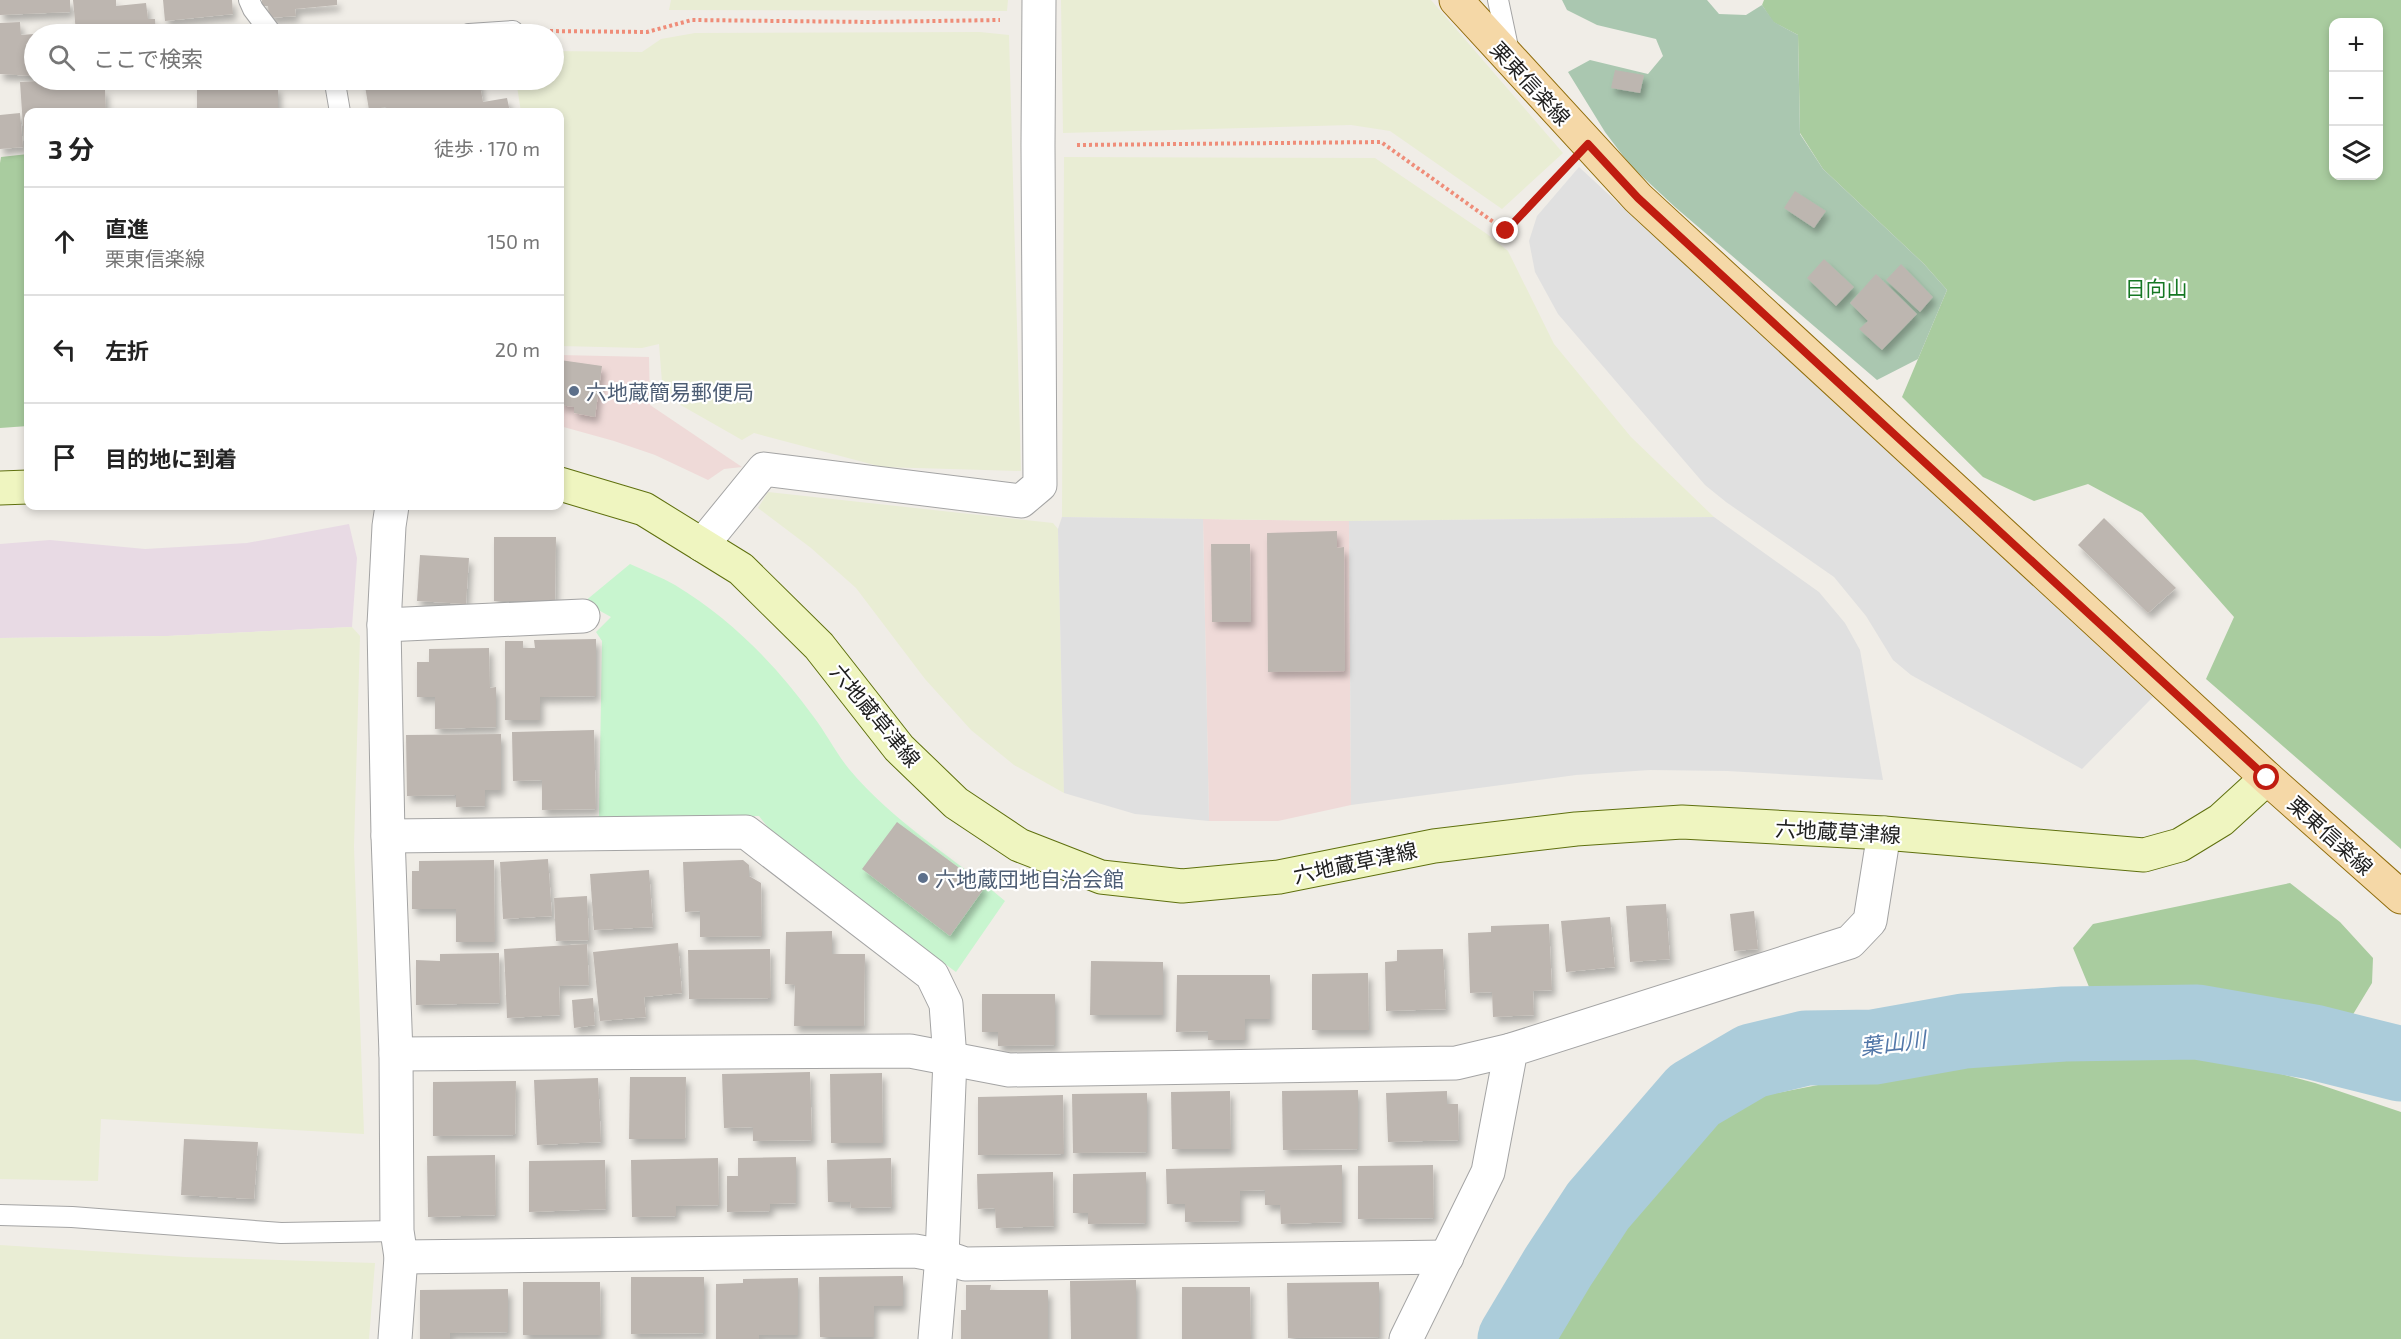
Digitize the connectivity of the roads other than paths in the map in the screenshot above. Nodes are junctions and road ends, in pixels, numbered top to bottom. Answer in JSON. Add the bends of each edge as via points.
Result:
{"nodes":[{"id":1,"x":249,"y":0,"type":"edge"},
{"id":2,"x":1456,"y":0,"type":"edge"},
{"id":3,"x":1498,"y":0,"type":"edge"},
{"id":4,"x":1039,"y":8,"type":"edge"},
{"id":5,"x":264,"y":24,"type":"edge"},
{"id":6,"x":1510,"y":61,"type":"junction"},
{"id":7,"x":335,"y":90,"type":"edge"},
{"id":8,"x":339,"y":108,"type":"edge"},
{"id":9,"x":564,"y":485,"type":"edge"},
{"id":10,"x":24,"y":487,"type":"edge"},
{"id":11,"x":0,"y":488,"type":"edge"},
{"id":12,"x":391,"y":510,"type":"edge"},
{"id":13,"x":702,"y":545,"type":"junction"},
{"id":14,"x":583,"y":616,"type":"dead end"},
{"id":15,"x":384,"y":625,"type":"junction"},
{"id":16,"x":2267,"y":778,"type":"junction"},
{"id":17,"x":1884,"y":833,"type":"junction"},
{"id":18,"x":388,"y":836,"type":"junction"},
{"id":19,"x":2401,"y":897,"type":"edge"},
{"id":20,"x":1511,"y":1050,"type":"junction"},
{"id":21,"x":396,"y":1054,"type":"junction"},
{"id":22,"x":950,"y":1059,"type":"junction"},
{"id":23,"x":0,"y":1215,"type":"edge"},
{"id":24,"x":399,"y":1244,"type":"junction"},
{"id":25,"x":942,"y":1256,"type":"junction"},
{"id":26,"x":1447,"y":1257,"type":"junction"},
{"id":27,"x":395,"y":1339,"type":"edge"},
{"id":28,"x":935,"y":1339,"type":"edge"},
{"id":29,"x":1406,"y":1339,"type":"edge"}],
"edges":[{"from":1,"to":5,"type":"lane"},
{"from":2,"to":6,"type":"main road","name":"栗東信楽線"},
{"from":3,"to":6,"type":"lane"},
{"from":4,"to":13,"type":"street","via":[[1040,485],[1021,501],[764,469]]},
{"from":6,"to":16,"type":"main road","name":"栗東信楽線","via":[[1638,198]]},
{"from":7,"to":8,"type":"lane"},
{"from":9,"to":13,"type":"main road","name":"六地蔵草津線","via":[[644,509]]},
{"from":10,"to":11,"type":"main road"},
{"from":12,"to":15,"type":"street"},
{"from":13,"to":17,"type":"main road","name":"六地蔵草津線","via":[[741,569],[819,646],[898,748],[956,803],[1019,845],[1101,877],[1182,886],[1279,877],[1434,846],[1576,829],[1682,822]]},
{"from":14,"to":15,"type":"street"},
{"from":15,"to":18,"type":"street"},
{"from":16,"to":17,"type":"main road","name":"六地蔵草津線","via":[[2221,820],[2180,845],[2144,855]]},
{"from":16,"to":19,"type":"main road","name":"栗東信楽線"},
{"from":17,"to":20,"type":"street","via":[[1870,921],[1850,942]]},
{"from":18,"to":21,"type":"street"},
{"from":18,"to":22,"type":"street","via":[[746,832],[932,975],[946,1004]]},
{"from":20,"to":22,"type":"street","via":[[1456,1062],[1009,1070]]},
{"from":20,"to":26,"type":"street","via":[[1488,1172]]},
{"from":21,"to":22,"type":"street","via":[[910,1051]]},
{"from":21,"to":24,"type":"street"},
{"from":22,"to":25,"type":"street"},
{"from":23,"to":24,"type":"lane","via":[[72,1217]]},
{"from":24,"to":25,"type":"street","via":[[915,1251]]},
{"from":24,"to":27,"type":"street"},
{"from":25,"to":26,"type":"street","via":[[965,1264]]},
{"from":25,"to":28,"type":"street"},
{"from":26,"to":29,"type":"street"}]}
